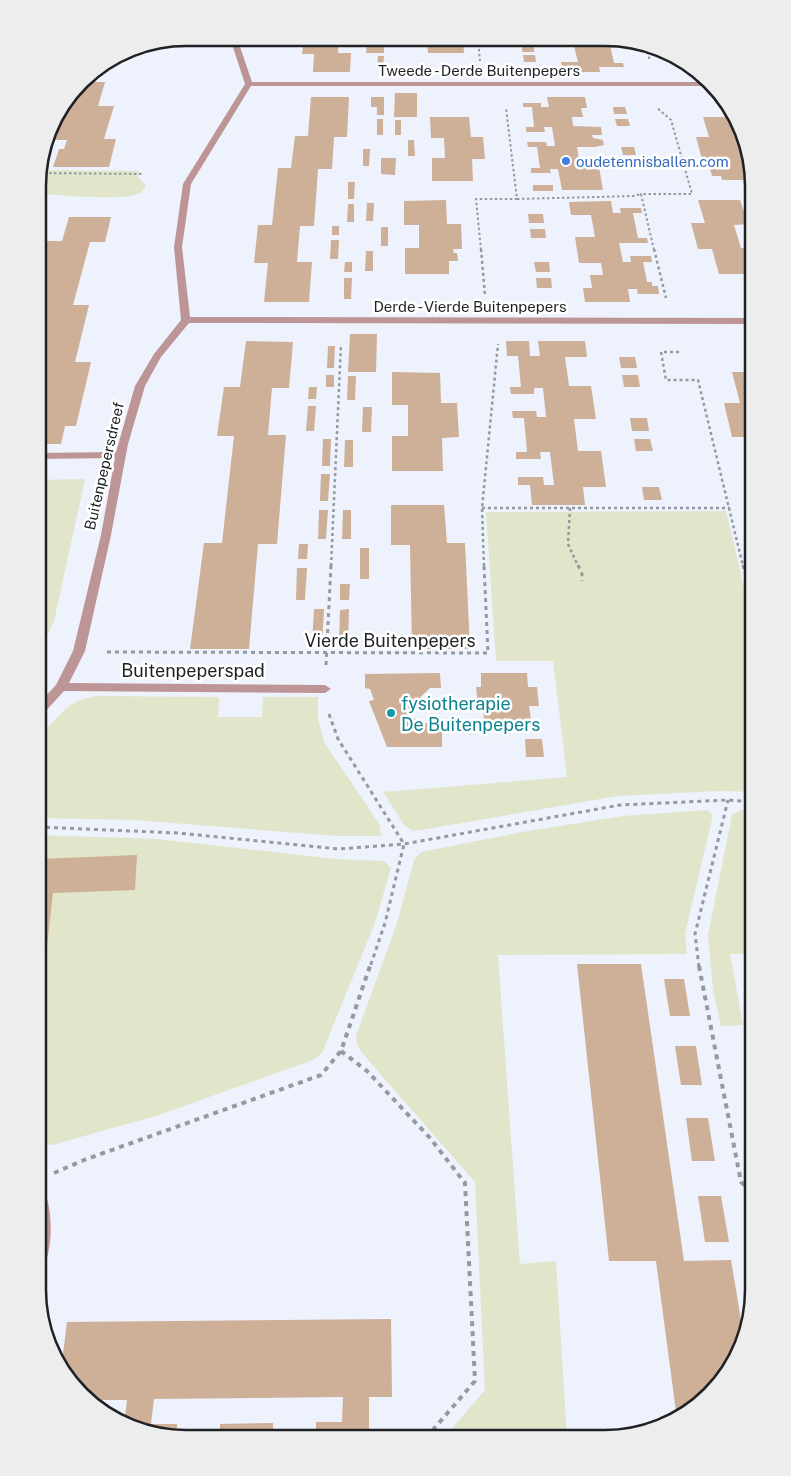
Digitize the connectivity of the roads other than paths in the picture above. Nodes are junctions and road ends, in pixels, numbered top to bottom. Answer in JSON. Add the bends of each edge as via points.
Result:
{"nodes":[{"id":1,"x":236,"y":46,"type":"edge"},
{"id":2,"x":249,"y":84,"type":"junction"},
{"id":3,"x":700,"y":84,"type":"edge"},
{"id":4,"x":186,"y":320,"type":"junction"},
{"id":5,"x":745,"y":321,"type":"edge"},
{"id":6,"x":46,"y":456,"type":"edge"},
{"id":7,"x":121,"y":456,"type":"junction"},
{"id":8,"x":62,"y":687,"type":"junction"},
{"id":9,"x":325,"y":689,"type":"road end"},
{"id":10,"x":46,"y":704,"type":"edge"}],
"edges":[{"from":1,"to":2,"type":"street"},
{"from":2,"to":3,"type":"street","name":"Tweede - Derde Buitenpepers"},
{"from":2,"to":4,"type":"street","via":[[187,184],[178,247]]},
{"from":4,"to":5,"type":"street","name":"Derde - Vierde Buitenpepers"},
{"from":4,"to":7,"type":"street","name":"Buitenpepersdreef","via":[[157,356],[140,386]]},
{"from":6,"to":7,"type":"street"},
{"from":7,"to":8,"type":"street","name":"Buitenpepersdreef","via":[[79,651]]},
{"from":8,"to":9,"type":"street","name":"Buitenpeperspad"},
{"from":8,"to":10,"type":"street","name":"Buitenpepersdreef"}]}
